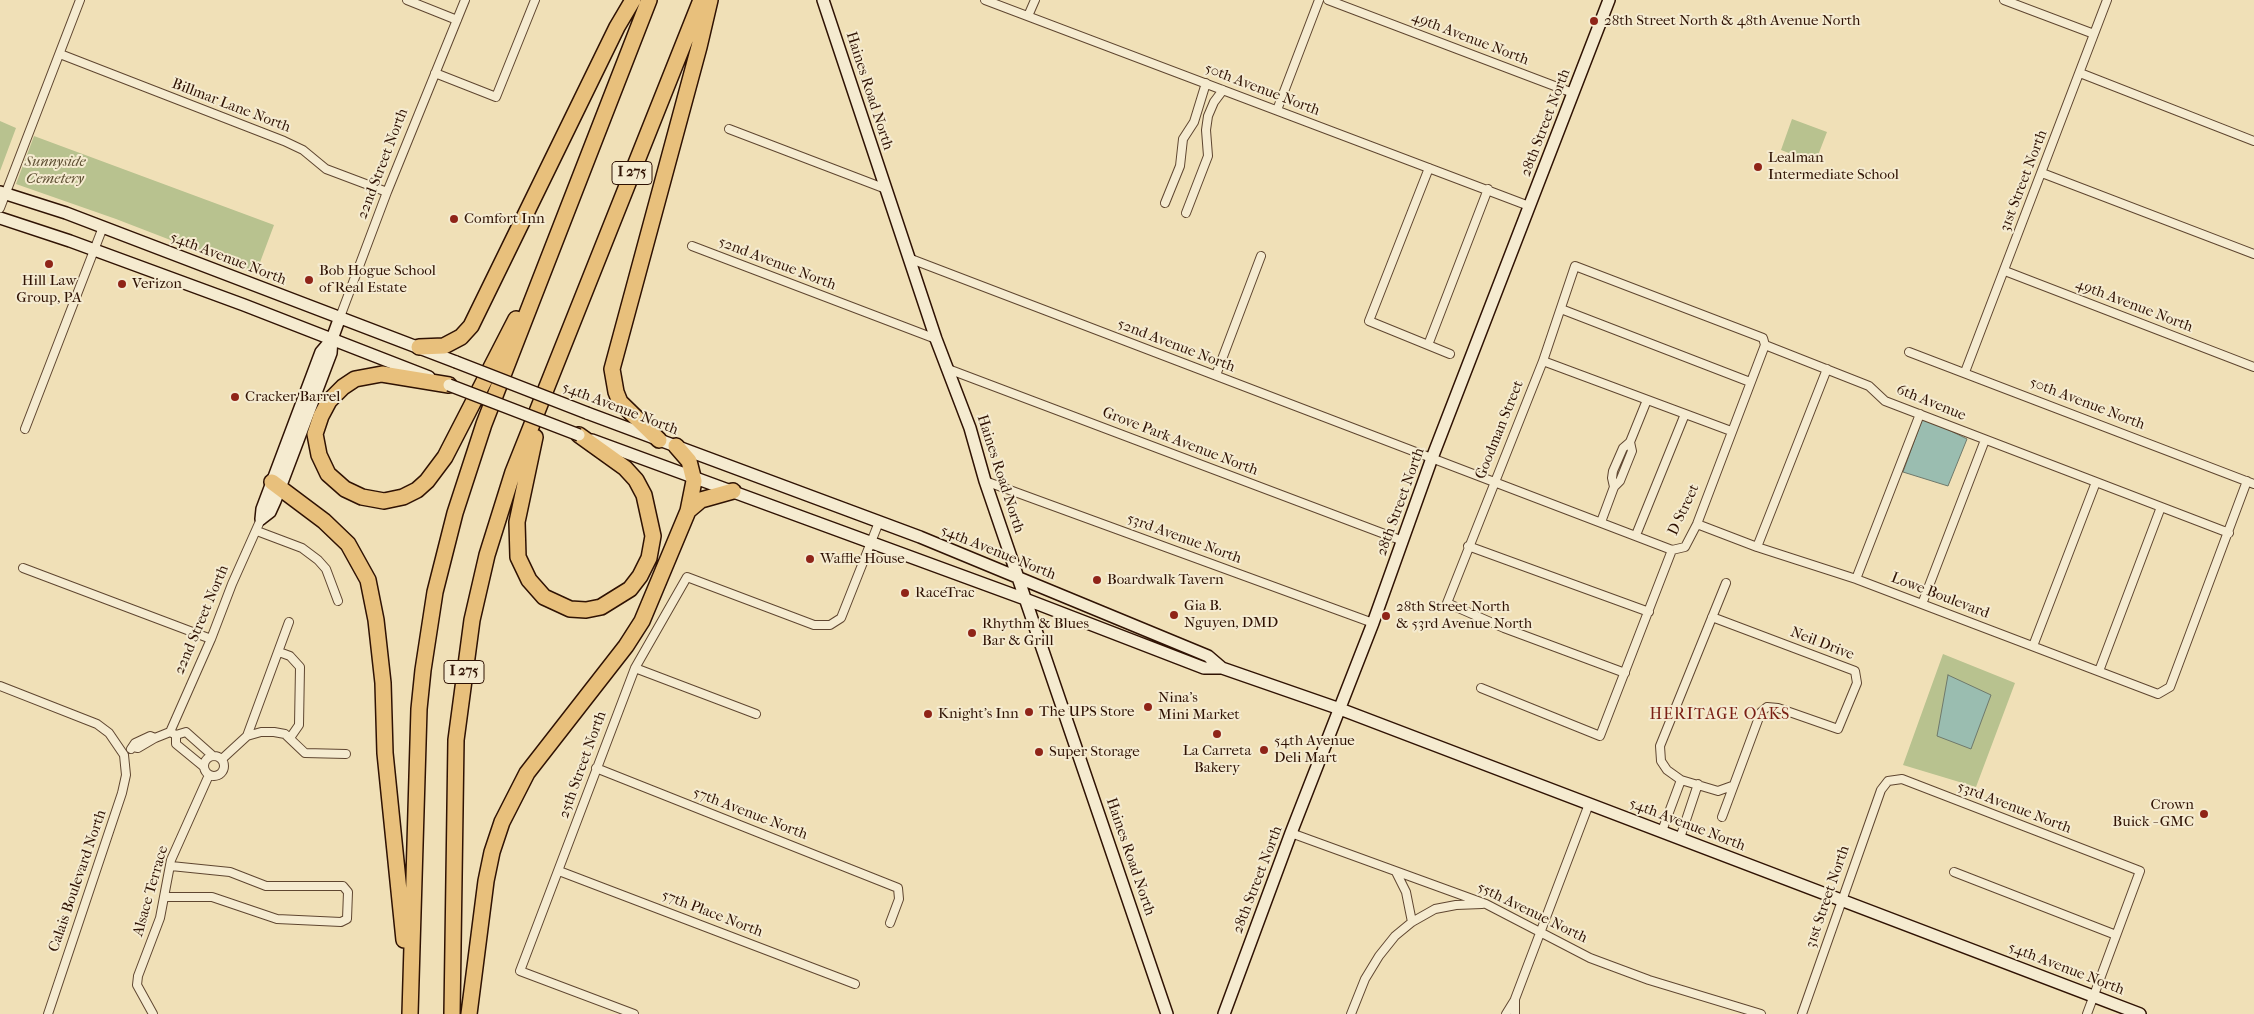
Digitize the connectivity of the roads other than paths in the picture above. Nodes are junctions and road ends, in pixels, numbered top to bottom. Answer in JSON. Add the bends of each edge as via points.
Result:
{"nodes":[{"id":1,"x":80,"y":0,"type":"edge"},
{"id":2,"x":407,"y":0,"type":"edge"},
{"id":3,"x":465,"y":0,"type":"edge"},
{"id":4,"x":535,"y":0,"type":"edge"},
{"id":5,"x":633,"y":0,"type":"edge"},
{"id":6,"x":649,"y":0,"type":"edge"},
{"id":7,"x":701,"y":0,"type":"edge"},
{"id":8,"x":710,"y":0,"type":"edge"},
{"id":9,"x":823,"y":0,"type":"edge"},
{"id":10,"x":985,"y":0,"type":"edge"},
{"id":11,"x":1035,"y":0,"type":"edge"},
{"id":12,"x":1319,"y":0,"type":"edge"},
{"id":13,"x":1328,"y":0,"type":"edge"},
{"id":14,"x":1609,"y":0,"type":"edge"},
{"id":15,"x":2004,"y":0,"type":"edge"},
{"id":16,"x":2107,"y":0,"type":"edge"},
{"id":17,"x":1028,"y":16,"type":"junction"},
{"id":18,"x":457,"y":20,"type":"junction"},
{"id":19,"x":2094,"y":34,"type":"junction"},
{"id":20,"x":60,"y":54,"type":"junction"},
{"id":21,"x":435,"y":72,"type":"junction"},
{"id":22,"x":2080,"y":73,"type":"junction"},
{"id":23,"x":1206,"y":83,"type":"junction"},
{"id":24,"x":1223,"y":90,"type":"junction"},
{"id":25,"x":1573,"y":93,"type":"junction"},
{"id":26,"x":1277,"y":110,"type":"junction"},
{"id":27,"x":728,"y":129,"type":"dead end"},
{"id":28,"x":2254,"y":141,"type":"edge"},
{"id":29,"x":1429,"y":168,"type":"junction"},
{"id":30,"x":2042,"y":172,"type":"junction"},
{"id":31,"x":886,"y":189,"type":"junction"},
{"id":32,"x":1488,"y":189,"type":"junction"},
{"id":33,"x":3,"y":192,"type":"edge"},
{"id":34,"x":387,"y":192,"type":"junction"},
{"id":35,"x":1165,"y":203,"type":"dead end"},
{"id":36,"x":1529,"y":206,"type":"junction"},
{"id":37,"x":0,"y":208,"type":"edge"},
{"id":38,"x":1186,"y":213,"type":"dead end"},
{"id":39,"x":0,"y":218,"type":"edge"},
{"id":40,"x":103,"y":227,"type":"junction"},
{"id":41,"x":560,"y":233,"type":"junction"},
{"id":42,"x":692,"y":246,"type":"dead end"},
{"id":43,"x":95,"y":251,"type":"junction"},
{"id":44,"x":2254,"y":254,"type":"edge"},
{"id":45,"x":1261,"y":256,"type":"dead end"},
{"id":46,"x":911,"y":259,"type":"junction"},
{"id":47,"x":1575,"y":266,"type":"joint"},
{"id":48,"x":2005,"y":271,"type":"junction"},
{"id":49,"x":1561,"y":309,"type":"junction"},
{"id":50,"x":340,"y":318,"type":"junction"},
{"id":51,"x":332,"y":339,"type":"junction"},
{"id":52,"x":936,"y":340,"type":"junction"},
{"id":53,"x":1428,"y":345,"type":"junction"},
{"id":54,"x":1765,"y":345,"type":"junction"},
{"id":55,"x":563,"y":346,"type":"junction"},
{"id":56,"x":419,"y":347,"type":"junction"},
{"id":57,"x":1909,"y":352,"type":"dead end"},
{"id":58,"x":1450,"y":354,"type":"dead end"},
{"id":59,"x":1544,"y":360,"type":"junction"},
{"id":60,"x":2254,"y":366,"type":"edge"},
{"id":61,"x":948,"y":369,"type":"junction"},
{"id":62,"x":1827,"y":369,"type":"junction"},
{"id":63,"x":1965,"y":372,"type":"junction"},
{"id":64,"x":1216,"y":375,"type":"junction"},
{"id":65,"x":1750,"y":382,"type":"junction"},
{"id":66,"x":449,"y":385,"type":"junction"},
{"id":67,"x":1647,"y":400,"type":"junction"},
{"id":68,"x":1685,"y":414,"type":"junction"},
{"id":69,"x":1920,"y":414,"type":"junction"},
{"id":70,"x":25,"y":430,"type":"dead end"},
{"id":71,"x":1731,"y":431,"type":"junction"},
{"id":72,"x":578,"y":435,"type":"junction"},
{"id":73,"x":659,"y":440,"type":"junction"},
{"id":74,"x":1985,"y":440,"type":"junction"},
{"id":75,"x":676,"y":446,"type":"junction"},
{"id":76,"x":1432,"y":458,"type":"junction"},
{"id":77,"x":693,"y":477,"type":"junction"},
{"id":78,"x":985,"y":481,"type":"junction"},
{"id":79,"x":1494,"y":482,"type":"junction"},
{"id":80,"x":2096,"y":482,"type":"junction"},
{"id":81,"x":2250,"y":482,"type":"edge"},
{"id":82,"x":276,"y":490,"type":"junction"},
{"id":83,"x":733,"y":491,"type":"junction"},
{"id":84,"x":2161,"y":507,"type":"junction"},
{"id":85,"x":688,"y":511,"type":"junction"},
{"id":86,"x":261,"y":519,"type":"junction"},
{"id":87,"x":879,"y":522,"type":"junction"},
{"id":88,"x":1601,"y":522,"type":"junction"},
{"id":89,"x":1697,"y":524,"type":"junction"},
{"id":90,"x":257,"y":531,"type":"junction"},
{"id":91,"x":2229,"y":533,"type":"junction"},
{"id":92,"x":1636,"y":536,"type":"junction"},
{"id":93,"x":871,"y":542,"type":"junction"},
{"id":94,"x":1403,"y":542,"type":"junction"},
{"id":95,"x":1468,"y":546,"type":"junction"},
{"id":96,"x":1757,"y":548,"type":"junction"},
{"id":97,"x":1672,"y":550,"type":"junction"},
{"id":98,"x":23,"y":568,"type":"dead end"},
{"id":99,"x":1019,"y":578,"type":"junction"},
{"id":100,"x":1856,"y":579,"type":"junction"},
{"id":101,"x":1726,"y":583,"type":"dead end"},
{"id":102,"x":1025,"y":599,"type":"junction"},
{"id":103,"x":338,"y":601,"type":"dead end"},
{"id":104,"x":1922,"y":604,"type":"junction"},
{"id":105,"x":1649,"y":612,"type":"junction"},
{"id":106,"x":1712,"y":617,"type":"junction"},
{"id":107,"x":289,"y":622,"type":"dead end"},
{"id":108,"x":1373,"y":623,"type":"junction"},
{"id":109,"x":211,"y":640,"type":"junction"},
{"id":110,"x":2033,"y":646,"type":"junction"},
{"id":111,"x":279,"y":652,"type":"junction"},
{"id":112,"x":635,"y":668,"type":"junction"},
{"id":113,"x":1222,"y":668,"type":"junction"},
{"id":114,"x":2099,"y":671,"type":"junction"},
{"id":115,"x":1625,"y":673,"type":"junction"},
{"id":116,"x":0,"y":686,"type":"edge"},
{"id":117,"x":1481,"y":688,"type":"dead end"},
{"id":118,"x":1340,"y":709,"type":"junction"},
{"id":119,"x":756,"y":714,"type":"dead end"},
{"id":120,"x":173,"y":734,"type":"junction"},
{"id":121,"x":247,"y":736,"type":"junction"},
{"id":122,"x":290,"y":738,"type":"junction"},
{"id":123,"x":346,"y":754,"type":"dead end"},
{"id":124,"x":124,"y":755,"type":"junction"},
{"id":125,"x":213,"y":756,"type":"junction"},
{"id":126,"x":222,"y":759,"type":"junction"},
{"id":127,"x":204,"y":768,"type":"junction"},
{"id":128,"x":596,"y":768,"type":"junction"},
{"id":129,"x":209,"y":775,"type":"junction"},
{"id":130,"x":1681,"y":780,"type":"junction"},
{"id":131,"x":1698,"y":784,"type":"junction"},
{"id":132,"x":1732,"y":786,"type":"junction"},
{"id":133,"x":1881,"y":790,"type":"joint"},
{"id":134,"x":1589,"y":804,"type":"junction"},
{"id":135,"x":1722,"y":817,"type":"dead end"},
{"id":136,"x":1662,"y":831,"type":"junction"},
{"id":137,"x":1291,"y":833,"type":"junction"},
{"id":138,"x":1680,"y":838,"type":"junction"},
{"id":139,"x":171,"y":866,"type":"junction"},
{"id":140,"x":559,"y":871,"type":"junction"},
{"id":141,"x":1396,"y":872,"type":"junction"},
{"id":142,"x":1954,"y":872,"type":"dead end"},
{"id":143,"x":165,"y":897,"type":"junction"},
{"id":144,"x":1842,"y":899,"type":"junction"},
{"id":145,"x":1486,"y":904,"type":"junction"},
{"id":146,"x":1412,"y":922,"type":"junction"},
{"id":147,"x":890,"y":923,"type":"dead end"},
{"id":148,"x":1540,"y":931,"type":"junction"},
{"id":149,"x":2116,"y":935,"type":"junction"},
{"id":150,"x":856,"y":984,"type":"dead end"},
{"id":151,"x":2093,"y":996,"type":"junction"},
{"id":152,"x":1516,"y":999,"type":"junction"},
{"id":153,"x":48,"y":1014,"type":"edge"},
{"id":154,"x":153,"y":1014,"type":"edge"},
{"id":155,"x":409,"y":1014,"type":"edge"},
{"id":156,"x":452,"y":1014,"type":"edge"},
{"id":157,"x":469,"y":1014,"type":"edge"},
{"id":158,"x":634,"y":1014,"type":"edge"},
{"id":159,"x":1167,"y":1014,"type":"edge"},
{"id":160,"x":1224,"y":1014,"type":"edge"},
{"id":161,"x":1351,"y":1014,"type":"edge"},
{"id":162,"x":1506,"y":1014,"type":"edge"},
{"id":163,"x":1515,"y":1014,"type":"edge"},
{"id":164,"x":1761,"y":1014,"type":"edge"},
{"id":165,"x":1802,"y":1014,"type":"edge"},
{"id":166,"x":2087,"y":1014,"type":"edge"},
{"id":167,"x":2140,"y":1014,"type":"edge"}],
"edges":[{"from":1,"to":20,"type":"street"},
{"from":2,"to":18,"type":"street"},
{"from":3,"to":18,"type":"street","name":"22nd Street North"},
{"from":4,"to":21,"type":"street","via":[[496,97]]},
{"from":5,"to":56,"type":"highway","via":[[471,326],[461,337],[444,346]]},
{"from":6,"to":41,"type":"highway","number":"I 275"},
{"from":7,"to":55,"type":"highway","number":"I 275"},
{"from":8,"to":73,"type":"highway","via":[[612,369],[620,402]]},
{"from":9,"to":31,"type":"main road","name":"Haines Road North"},
{"from":10,"to":17,"type":"street","name":"50th Avenue North"},
{"from":11,"to":17,"type":"street"},
{"from":12,"to":26,"type":"street"},
{"from":13,"to":25,"type":"street","name":"49th Avenue North"},
{"from":14,"to":25,"type":"main road","name":"28th Street North"},
{"from":15,"to":19,"type":"street"},
{"from":16,"to":19,"type":"street","name":"31st Street North"},
{"from":17,"to":23,"type":"street","name":"50th Avenue North"},
{"from":18,"to":21,"type":"street","name":"22nd Street North"},
{"from":19,"to":22,"type":"street","name":"31st Street North"},
{"from":20,"to":33,"type":"street"},
{"from":20,"to":34,"type":"street","name":"Billmar Lane North","via":[[284,141],[303,150],[326,168]]},
{"from":21,"to":34,"type":"street","name":"22nd Street North"},
{"from":22,"to":28,"type":"street"},
{"from":22,"to":30,"type":"street","name":"31st Street North"},
{"from":23,"to":24,"type":"street","name":"50th Avenue North"},
{"from":23,"to":35,"type":"street","via":[[1194,122],[1183,139],[1180,166]]},
{"from":24,"to":26,"type":"street","name":"50th Avenue North"},
{"from":24,"to":38,"type":"street","via":[[1208,116],[1208,156]]},
{"from":25,"to":36,"type":"main road","name":"28th Street North"},
{"from":26,"to":29,"type":"street","name":"50th Avenue North"},
{"from":27,"to":31,"type":"street"},
{"from":29,"to":32,"type":"street","name":"50th Avenue North"},
{"from":29,"to":53,"type":"street","via":[[1369,321]]},
{"from":30,"to":44,"type":"street"},
{"from":30,"to":48,"type":"street","name":"31st Street North"},
{"from":31,"to":46,"type":"main road","name":"Haines Road North"},
{"from":32,"to":36,"type":"street","name":"50th Avenue North"},
{"from":32,"to":53,"type":"street"},
{"from":33,"to":37,"type":"street"},
{"from":33,"to":40,"type":"main road","name":"54th Avenue North"},
{"from":34,"to":50,"type":"street","name":"22nd Street North"},
{"from":36,"to":76,"type":"main road","name":"28th Street North"},
{"from":39,"to":43,"type":"main road","name":"54th Avenue North"},
{"from":40,"to":43,"type":"street"},
{"from":40,"to":50,"type":"main road","name":"54th Avenue North"},
{"from":41,"to":66,"type":"highway","via":[[468,416],[445,457],[427,480],[403,497],[384,500],[362,497],[344,489],[328,474],[319,455],[315,434],[329,401],[343,387],[355,379],[382,374]]},
{"from":41,"to":155,"type":"highway","number":"I 275","via":[[472,458],[435,592],[422,670]]},
{"from":42,"to":52,"type":"street","name":"52nd Avenue North"},
{"from":43,"to":51,"type":"main road","name":"54th Avenue North"},
{"from":43,"to":70,"type":"street"},
{"from":45,"to":64,"type":"street"},
{"from":46,"to":52,"type":"main road","name":"Haines Road North"},
{"from":46,"to":64,"type":"street","name":"52nd Avenue North"},
{"from":47,"to":49,"type":"street","name":"Goodman Street"},
{"from":47,"to":54,"type":"street","name":"6th Avenue","via":[[1763,338]]},
{"from":48,"to":60,"type":"street","name":"49th Avenue North"},
{"from":48,"to":63,"type":"street","name":"31st Street North"},
{"from":49,"to":59,"type":"street","name":"Goodman Street"},
{"from":49,"to":65,"type":"street"},
{"from":50,"to":51,"type":"main road","name":"22nd Street North"},
{"from":50,"to":56,"type":"main road","name":"54th Avenue North"},
{"from":51,"to":66,"type":"main road","name":"54th Avenue North"},
{"from":51,"to":82,"type":"main road","name":"22nd Street North","via":[[321,352]]},
{"from":52,"to":61,"type":"main road","name":"Haines Road North"},
{"from":53,"to":58,"type":"street"},
{"from":54,"to":62,"type":"street","name":"6th Avenue"},
{"from":54,"to":65,"type":"street","name":"D Street"},
{"from":55,"to":72,"type":"highway","via":[[534,440],[516,540],[522,570],[536,590],[556,604],[586,610],[601,607],[630,589],[649,558],[652,536],[644,495],[636,480]]},
{"from":55,"to":156,"type":"highway","number":"I 275","via":[[514,472],[487,555],[472,620],[456,740]]},
{"from":56,"to":73,"type":"main road","name":"54th Avenue North","bridge":true},
{"from":57,"to":63,"type":"street","name":"50th Avenue North"},
{"from":59,"to":67,"type":"street"},
{"from":59,"to":79,"type":"street","name":"Goodman Street"},
{"from":61,"to":78,"type":"main road","name":"Haines Road North"},
{"from":61,"to":94,"type":"street","name":"Grove Park Avenue North"},
{"from":62,"to":69,"type":"street","name":"6th Avenue","via":[[1869,386],[1885,401]]},
{"from":62,"to":96,"type":"street"},
{"from":63,"to":81,"type":"street","name":"50th Avenue North"},
{"from":64,"to":76,"type":"street","name":"52nd Avenue North"},
{"from":65,"to":71,"type":"street","name":"D Street"},
{"from":66,"to":72,"type":"main road","name":"54th Avenue North","bridge":true},
{"from":67,"to":68,"type":"street"},
{"from":67,"to":88,"type":"street","via":[[1630,442],[1623,448],[1613,471],[1614,487]]},
{"from":68,"to":71,"type":"street"},
{"from":68,"to":92,"type":"street"},
{"from":69,"to":74,"type":"street","name":"6th Avenue"},
{"from":69,"to":100,"type":"street"},
{"from":71,"to":89,"type":"street","name":"D Street"},
{"from":72,"to":77,"type":"main road","name":"54th Avenue North"},
{"from":73,"to":75,"type":"main road","name":"54th Avenue North"},
{"from":74,"to":80,"type":"street","name":"6th Avenue"},
{"from":74,"to":104,"type":"street"},
{"from":75,"to":77,"type":"highway","via":[[689,461]]},
{"from":75,"to":87,"type":"main road","name":"54th Avenue North"},
{"from":76,"to":79,"type":"street"},
{"from":76,"to":94,"type":"main road","name":"28th Street North"},
{"from":77,"to":83,"type":"main road","name":"54th Avenue North"},
{"from":77,"to":85,"type":"highway"},
{"from":78,"to":99,"type":"main road","name":"Haines Road North"},
{"from":78,"to":108,"type":"street","name":"53rd Avenue North"},
{"from":79,"to":88,"type":"street"},
{"from":79,"to":95,"type":"street","name":"Goodman Street"},
{"from":80,"to":84,"type":"street","name":"6th Avenue"},
{"from":80,"to":110,"type":"street"},
{"from":81,"to":91,"type":"street"},
{"from":82,"to":86,"type":"main road","name":"22nd Street North","via":[[262,509]]},
{"from":82,"to":86,"type":"main road","name":"22nd Street North","via":[[270,512]]},
{"from":82,"to":155,"type":"highway","via":[[324,521],[348,544],[368,580],[383,683],[385,753]]},
{"from":83,"to":85,"type":"highway","via":[[701,500]]},
{"from":83,"to":93,"type":"main road","name":"54th Avenue North"},
{"from":84,"to":91,"type":"street","name":"6th Avenue"},
{"from":84,"to":114,"type":"street"},
{"from":85,"to":157,"type":"highway","via":[[642,621],[527,773],[502,822],[486,881]]},
{"from":86,"to":90,"type":"street","name":"22nd Street North"},
{"from":87,"to":93,"type":"street"},
{"from":87,"to":99,"type":"main road","name":"54th Avenue North"},
{"from":88,"to":92,"type":"street"},
{"from":89,"to":96,"type":"street","name":"Lowe Boulevard"},
{"from":89,"to":97,"type":"street","name":"D Street","via":[[1685,547]]},
{"from":90,"to":103,"type":"street","via":[[302,548],[318,560],[326,569]]},
{"from":90,"to":109,"type":"street","name":"22nd Street North"},
{"from":91,"to":114,"type":"street","name":"Lowe Boulevard","via":[[2170,687],[2158,694]]},
{"from":92,"to":97,"type":"street"},
{"from":93,"to":102,"type":"main road","name":"54th Avenue North"},
{"from":93,"to":112,"type":"street","name":"25th Street North","via":[[841,618],[830,624],[814,624],[687,577]]},
{"from":94,"to":108,"type":"main road","name":"28th Street North"},
{"from":95,"to":105,"type":"street"},
{"from":95,"to":115,"type":"street","name":"Goodman Street","via":[[1447,603]]},
{"from":96,"to":100,"type":"street","name":"Lowe Boulevard"},
{"from":97,"to":105,"type":"street","name":"D Street"},
{"from":98,"to":109,"type":"street"},
{"from":99,"to":102,"type":"main road","name":"Haines Road North"},
{"from":99,"to":113,"type":"main road","name":"54th Avenue North","via":[[1208,656]]},
{"from":100,"to":104,"type":"street","name":"Lowe Boulevard"},
{"from":101,"to":106,"type":"street"},
{"from":102,"to":113,"type":"main road","name":"54th Avenue North","via":[[1204,668]]},
{"from":102,"to":159,"type":"main road","name":"Haines Road North"},
{"from":104,"to":110,"type":"street","name":"Lowe Boulevard"},
{"from":105,"to":115,"type":"street","name":"D Street"},
{"from":106,"to":130,"type":"street","via":[[1660,746],[1661,761]]},
{"from":106,"to":132,"type":"street","name":"Neil Drive","via":[[1855,672],[1857,683],[1838,729],[1778,708],[1767,708],[1762,712]]},
{"from":107,"to":111,"type":"street"},
{"from":108,"to":118,"type":"main road","name":"28th Street North"},
{"from":109,"to":120,"type":"street","name":"22nd Street North"},
{"from":110,"to":114,"type":"street","name":"Lowe Boulevard"},
{"from":111,"to":121,"type":"street"},
{"from":111,"to":122,"type":"street","via":[[290,656],[300,667],[299,725]]},
{"from":112,"to":119,"type":"street"},
{"from":112,"to":128,"type":"street","name":"25th Street North"},
{"from":113,"to":118,"type":"main road","name":"54th Avenue North"},
{"from":115,"to":117,"type":"street","name":"D Street","via":[[1600,736]]},
{"from":116,"to":124,"type":"street","via":[[97,724],[109,733]]},
{"from":118,"to":134,"type":"main road","name":"54th Avenue North"},
{"from":118,"to":137,"type":"main road","name":"28th Street North"},
{"from":120,"to":124,"type":"street","via":[[133,747]]},
{"from":120,"to":125,"type":"street","via":[[186,732]]},
{"from":120,"to":127,"type":"street","via":[[176,744]]},
{"from":121,"to":122,"type":"street","via":[[274,732]]},
{"from":121,"to":126,"type":"street"},
{"from":122,"to":123,"type":"street","via":[[305,753]]},
{"from":124,"to":153,"type":"street","name":"Calais Boulevard North","via":[[126,775],[122,793]]},
{"from":125,"to":126,"type":"street"},
{"from":125,"to":127,"type":"street","via":[[207,758]]},
{"from":126,"to":129,"type":"street","via":[[222,772],[216,776]]},
{"from":127,"to":129,"type":"street"},
{"from":128,"to":140,"type":"street","name":"25th Street North"},
{"from":128,"to":147,"type":"street","name":"57th Avenue North","via":[[893,885],[900,892]]},
{"from":129,"to":139,"type":"street","name":"Alsace Terrace"},
{"from":130,"to":131,"type":"street"},
{"from":130,"to":136,"type":"street"},
{"from":131,"to":132,"type":"street","via":[[1718,791]]},
{"from":131,"to":138,"type":"street"},
{"from":132,"to":135,"type":"street","name":"Neil Drive"},
{"from":133,"to":144,"type":"street","name":"31st Street North"},
{"from":133,"to":149,"type":"street","name":"53rd Avenue North","via":[[1888,781],[1902,780],[2140,871]]},
{"from":134,"to":136,"type":"main road","name":"54th Avenue North"},
{"from":134,"to":148,"type":"street"},
{"from":136,"to":138,"type":"main road","name":"54th Avenue North"},
{"from":137,"to":141,"type":"street","name":"55th Avenue North"},
{"from":137,"to":160,"type":"main road","name":"28th Street North"},
{"from":138,"to":144,"type":"main road","name":"54th Avenue North"},
{"from":139,"to":143,"type":"street","name":"Alsace Terrace"},
{"from":139,"to":143,"type":"street","via":[[230,872],[266,886],[343,886],[348,892],[347,919],[341,922],[277,920],[212,897]]},
{"from":140,"to":150,"type":"street","name":"57th Place North"},
{"from":140,"to":158,"type":"street","name":"25th Street North","via":[[520,971]]},
{"from":141,"to":145,"type":"street","name":"55th Avenue North"},
{"from":141,"to":146,"type":"street","via":[[1406,892]]},
{"from":142,"to":149,"type":"street"},
{"from":143,"to":154,"type":"street","name":"Alsace Terrace","via":[[137,985]]},
{"from":144,"to":151,"type":"main road","name":"54th Avenue North"},
{"from":144,"to":165,"type":"street","name":"31st Street North"},
{"from":145,"to":146,"type":"street","via":[[1456,904],[1435,909]]},
{"from":145,"to":148,"type":"street","name":"55th Avenue North"},
{"from":146,"to":161,"type":"street","via":[[1379,956],[1365,979]]},
{"from":148,"to":152,"type":"street"},
{"from":148,"to":164,"type":"street","name":"55th Avenue North","via":[[1590,958],[1632,974]]},
{"from":149,"to":151,"type":"street"},
{"from":151,"to":166,"type":"street"},
{"from":151,"to":167,"type":"main road","name":"54th Avenue North"},
{"from":152,"to":162,"type":"street"},
{"from":152,"to":163,"type":"street"}]}
